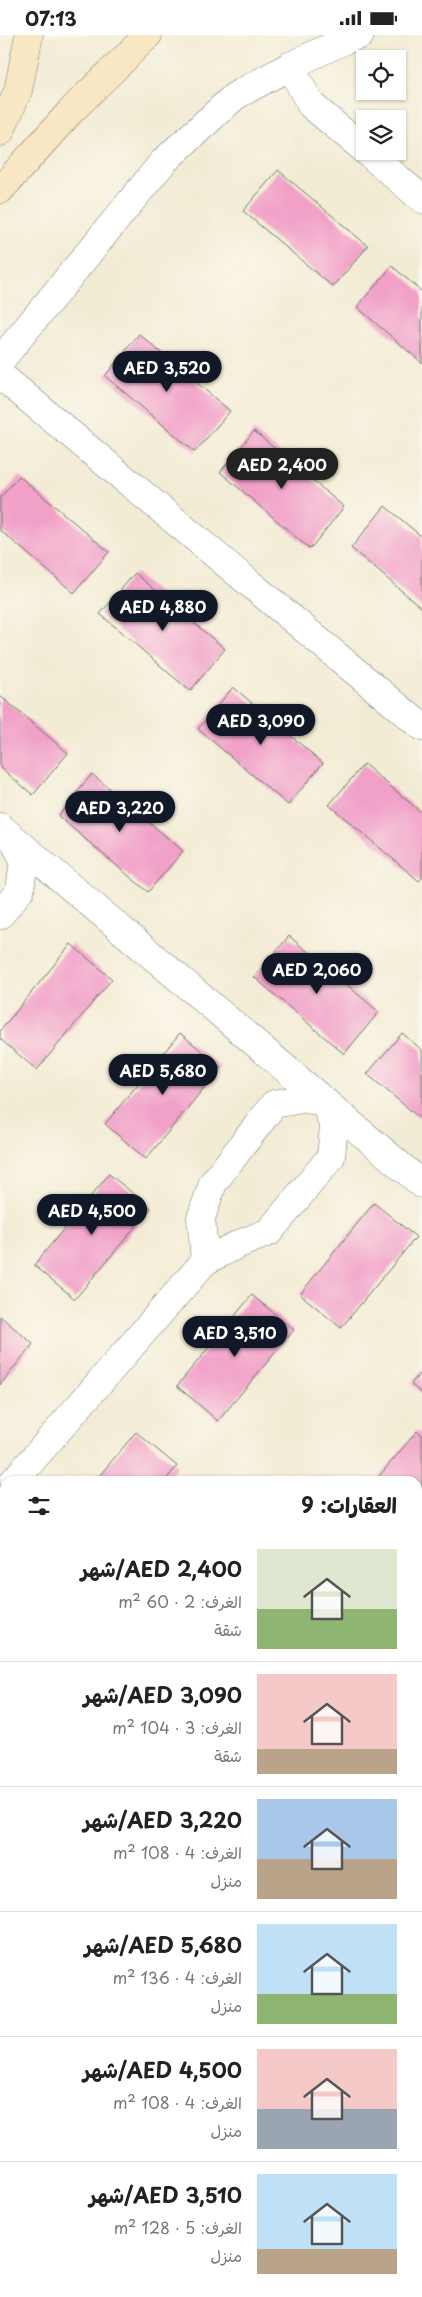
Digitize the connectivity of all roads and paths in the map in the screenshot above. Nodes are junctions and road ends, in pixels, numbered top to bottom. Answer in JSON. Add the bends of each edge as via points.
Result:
{"nodes":[{"id":1,"x":29,"y":35,"type":"edge"},
{"id":2,"x":148,"y":35,"type":"edge"},
{"id":3,"x":360,"y":35,"type":"edge"},
{"id":4,"x":290,"y":66,"type":"junction"},
{"id":5,"x":0,"y":132,"type":"edge"},
{"id":6,"x":356,"y":143,"type":"edge"},
{"id":7,"x":376,"y":160,"type":"edge"},
{"id":8,"x":0,"y":190,"type":"edge"},
{"id":9,"x":422,"y":199,"type":"edge"},
{"id":10,"x":0,"y":361,"type":"edge"},
{"id":11,"x":0,"y":375,"type":"edge"},
{"id":12,"x":422,"y":727,"type":"edge"},
{"id":13,"x":4,"y":833,"type":"edge"},
{"id":14,"x":0,"y":915,"type":"edge"},
{"id":15,"x":324,"y":1101,"type":"junction"},
{"id":16,"x":422,"y":1184,"type":"edge"},
{"id":17,"x":206,"y":1261,"type":"junction"},
{"id":18,"x":18,"y":1476,"type":"edge"}],
"edges":[{"from":1,"to":5,"type":"main road","via":[[18,91]]},
{"from":2,"to":8,"type":"main road","via":[[71,111]]},
{"from":3,"to":4,"type":"street"},
{"from":4,"to":6,"type":"street","via":[[311,105]]},
{"from":4,"to":10,"type":"street","via":[[235,96],[164,161]]},
{"from":7,"to":9,"type":"street"},
{"from":11,"to":12,"type":"street"},
{"from":13,"to":14,"type":"street","via":[[24,860],[20,890]]},
{"from":13,"to":15,"type":"street"},
{"from":15,"to":16,"type":"street"},
{"from":15,"to":17,"type":"street","via":[[334,1126],[331,1157],[269,1232]]},
{"from":15,"to":17,"type":"street","via":[[302,1099],[274,1105],[213,1183],[201,1219]]},
{"from":17,"to":18,"type":"street"}]}
